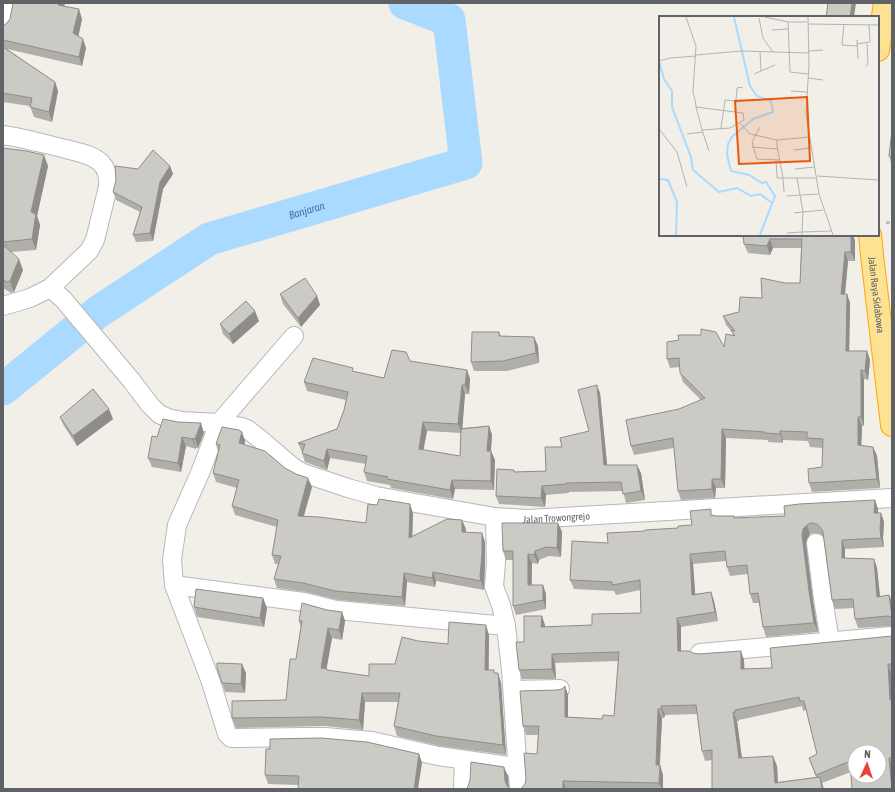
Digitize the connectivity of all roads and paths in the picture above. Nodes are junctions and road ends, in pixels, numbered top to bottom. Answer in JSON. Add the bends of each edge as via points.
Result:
{"nodes":[{"id":1,"x":7,"y":3,"type":"edge"},
{"id":2,"x":885,"y":3,"type":"edge"},
{"id":3,"x":3,"y":26,"type":"edge"},
{"id":4,"x":879,"y":43,"type":"edge"},
{"id":5,"x":3,"y":135,"type":"edge"},
{"id":6,"x":870,"y":236,"type":"edge"},
{"id":7,"x":57,"y":293,"type":"junction"},
{"id":8,"x":3,"y":306,"type":"edge"},
{"id":9,"x":294,"y":336,"type":"dead end"},
{"id":10,"x":219,"y":423,"type":"junction"},
{"id":11,"x":892,"y":425,"type":"edge"},
{"id":12,"x":892,"y":498,"type":"edge"},
{"id":13,"x":496,"y":517,"type":"junction"},
{"id":14,"x":816,"y":543,"type":"dead end"},
{"id":15,"x":174,"y":585,"type":"junction"},
{"id":16,"x":506,"y":626,"type":"junction"},
{"id":17,"x":892,"y":636,"type":"edge"},
{"id":18,"x":830,"y":641,"type":"junction"},
{"id":19,"x":700,"y":653,"type":"edge"},
{"id":20,"x":560,"y":689,"type":"edge"},
{"id":21,"x":513,"y":690,"type":"junction"},
{"id":22,"x":464,"y":760,"type":"junction"},
{"id":23,"x":517,"y":767,"type":"junction"},
{"id":24,"x":463,"y":789,"type":"edge"},
{"id":25,"x":519,"y":789,"type":"edge"}],
"edges":[{"from":1,"to":3,"type":"street"},
{"from":2,"to":4,"type":"highway"},
{"from":5,"to":7,"type":"street","via":[[90,156],[101,162],[109,180],[95,240]]},
{"from":6,"to":11,"type":"highway","name":"Jalan Raya Sidabowa"},
{"from":7,"to":8,"type":"street"},
{"from":7,"to":10,"type":"street","name":"Jalan Trowongrejo","via":[[159,414],[182,421]]},
{"from":9,"to":10,"type":"street"},
{"from":10,"to":13,"type":"street","name":"Jalan Trowongrejo","via":[[247,429],[303,474],[376,496]]},
{"from":10,"to":15,"type":"street","via":[[177,525],[172,560]]},
{"from":12,"to":13,"type":"street","name":"Jalan Trowongrejo","via":[[528,519]]},
{"from":13,"to":16,"type":"street","via":[[494,586]]},
{"from":14,"to":18,"type":"street"},
{"from":15,"to":16,"type":"street","via":[[304,602],[337,610]]},
{"from":15,"to":22,"type":"street","via":[[211,682],[227,734],[231,738],[318,737],[372,741]]},
{"from":16,"to":21,"type":"street"},
{"from":17,"to":18,"type":"street"},
{"from":18,"to":19,"type":"street"},
{"from":20,"to":21,"type":"street"},
{"from":21,"to":23,"type":"street"},
{"from":22,"to":23,"type":"street"},
{"from":22,"to":24,"type":"street"},
{"from":23,"to":25,"type":"street"}]}
